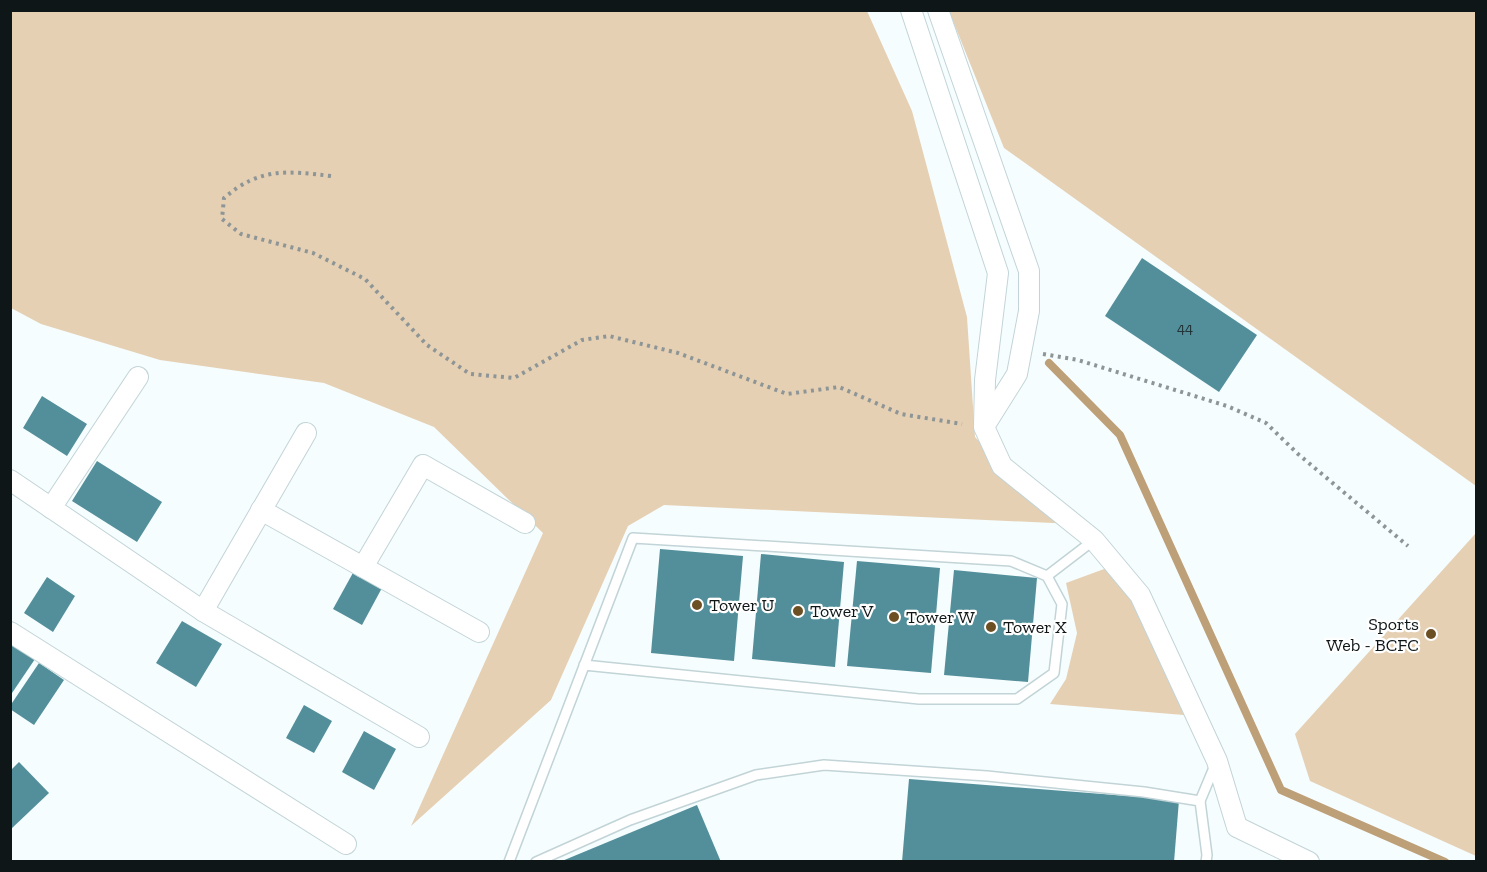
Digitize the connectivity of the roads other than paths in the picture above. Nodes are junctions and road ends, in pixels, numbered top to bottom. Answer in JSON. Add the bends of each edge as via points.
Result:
{"nodes":[{"id":1,"x":911,"y":10,"type":"edge"},
{"id":2,"x":938,"y":10,"type":"edge"},
{"id":3,"x":138,"y":377,"type":"dead end"},
{"id":4,"x":984,"y":427,"type":"junction"},
{"id":5,"x":306,"y":433,"type":"dead end"},
{"id":6,"x":10,"y":480,"type":"edge"},
{"id":7,"x":51,"y":508,"type":"junction"},
{"id":8,"x":261,"y":510,"type":"junction"},
{"id":9,"x":525,"y":523,"type":"dead end"},
{"id":10,"x":1094,"y":540,"type":"junction"},
{"id":11,"x":363,"y":567,"type":"junction"},
{"id":12,"x":1047,"y":576,"type":"junction"},
{"id":13,"x":203,"y":611,"type":"junction"},
{"id":14,"x":10,"y":632,"type":"edge"},
{"id":15,"x":478,"y":632,"type":"dead end"},
{"id":16,"x":584,"y":665,"type":"junction"},
{"id":17,"x":419,"y":737,"type":"dead end"},
{"id":18,"x":1217,"y":761,"type":"junction"},
{"id":19,"x":1200,"y":801,"type":"junction"},
{"id":20,"x":346,"y":844,"type":"dead end"},
{"id":21,"x":509,"y":861,"type":"edge"},
{"id":22,"x":536,"y":861,"type":"edge"},
{"id":23,"x":1206,"y":861,"type":"edge"},
{"id":24,"x":1309,"y":861,"type":"edge"}],
"edges":[{"from":1,"to":4,"type":"street","via":[[998,273]]},
{"from":2,"to":4,"type":"street","via":[[1029,271],[1029,311],[1017,374]]},
{"from":3,"to":7,"type":"street"},
{"from":4,"to":10,"type":"street","via":[[1002,466]]},
{"from":5,"to":8,"type":"street"},
{"from":6,"to":7,"type":"street"},
{"from":7,"to":13,"type":"street"},
{"from":8,"to":11,"type":"street"},
{"from":8,"to":13,"type":"street"},
{"from":9,"to":11,"type":"street","via":[[423,465]]},
{"from":10,"to":12,"type":"lane"},
{"from":10,"to":18,"type":"street","via":[[1140,595]]},
{"from":11,"to":15,"type":"street"},
{"from":12,"to":16,"type":"lane","via":[[1011,561],[633,538]]},
{"from":12,"to":16,"type":"lane","via":[[1062,604],[1054,673],[1017,699],[919,699]]},
{"from":13,"to":17,"type":"street"},
{"from":14,"to":20,"type":"street"},
{"from":16,"to":21,"type":"lane"},
{"from":18,"to":19,"type":"lane"},
{"from":18,"to":24,"type":"street","via":[[1237,827]]},
{"from":19,"to":22,"type":"lane","via":[[1009,778],[824,765],[756,775],[630,820]]},
{"from":19,"to":23,"type":"lane"}]}
